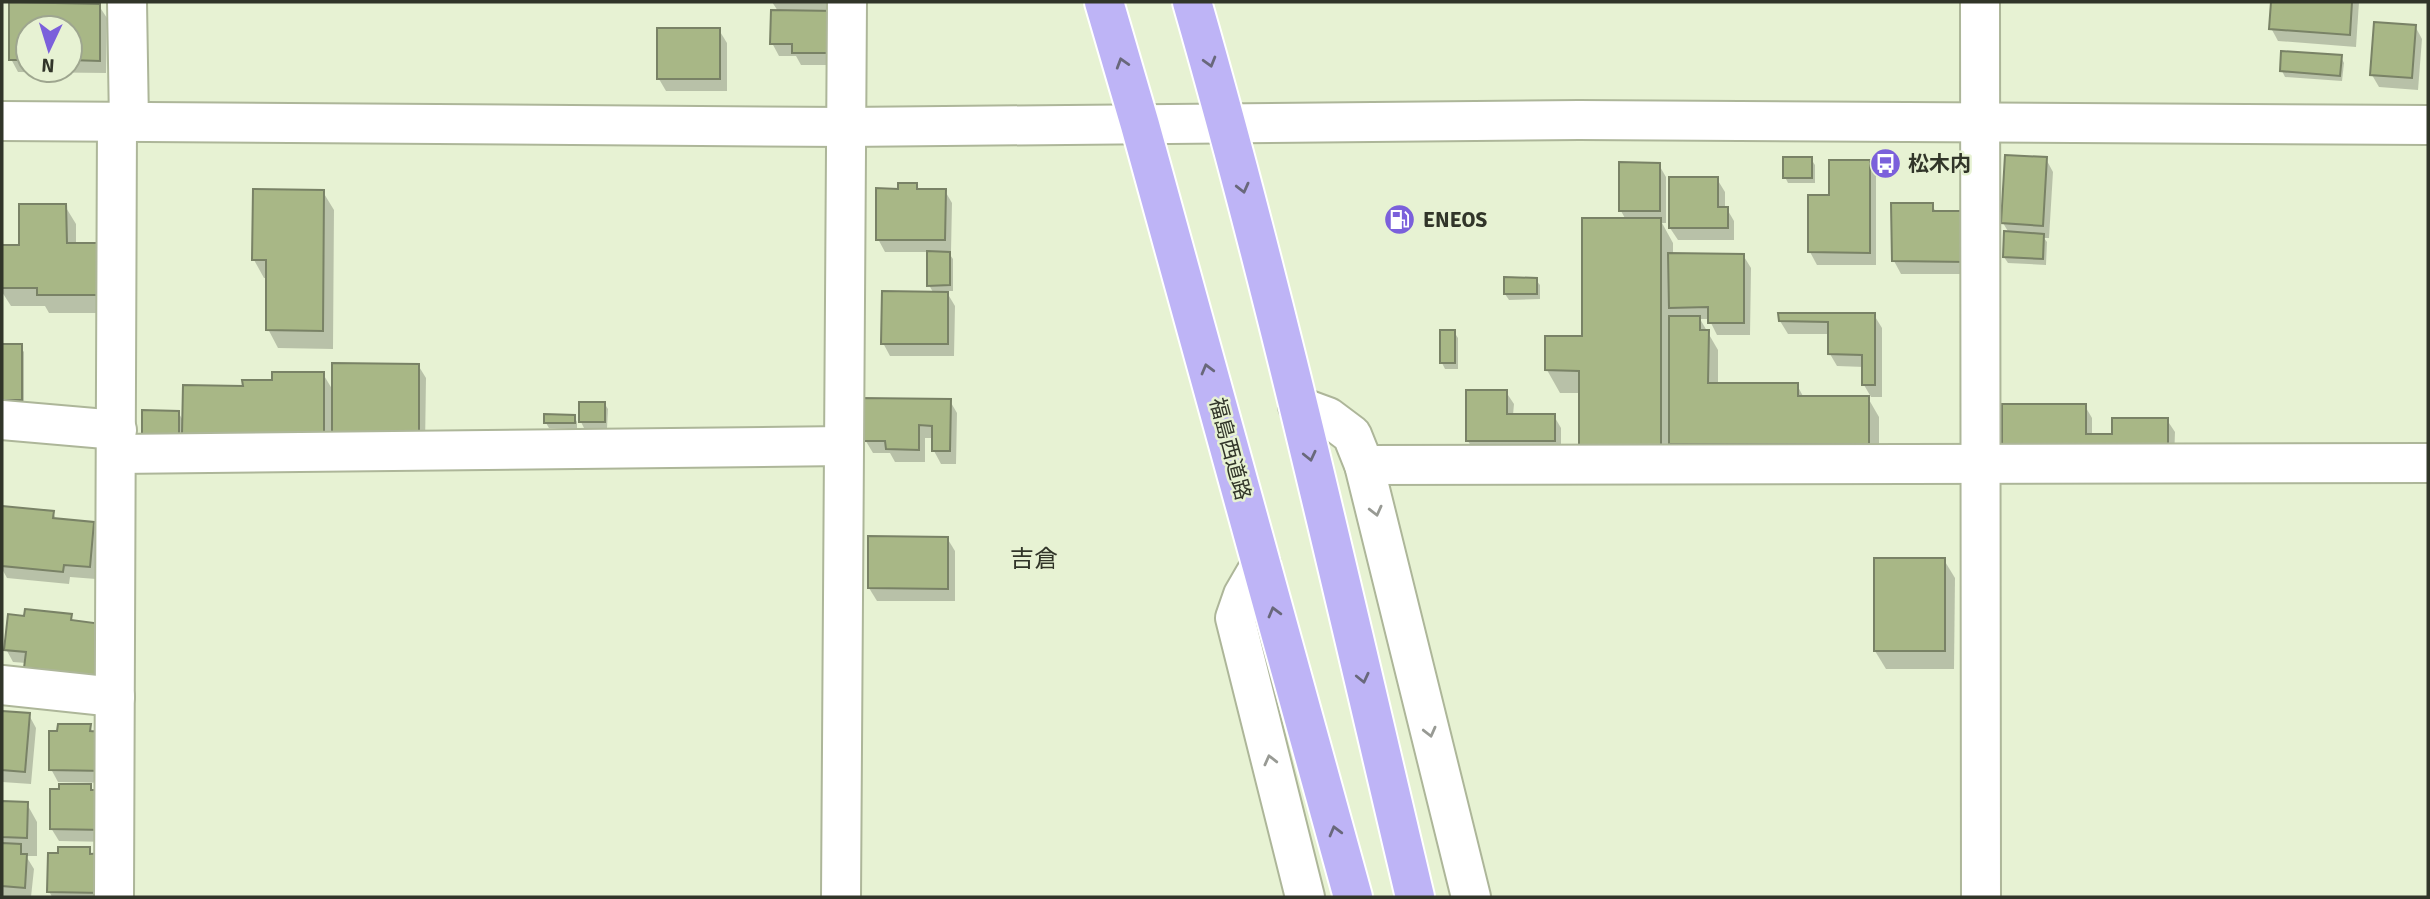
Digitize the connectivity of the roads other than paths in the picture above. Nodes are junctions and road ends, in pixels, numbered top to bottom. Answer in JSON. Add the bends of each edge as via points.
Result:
{"nodes":[{"id":1,"x":127,"y":2,"type":"edge"},
{"id":2,"x":847,"y":2,"type":"edge"},
{"id":3,"x":1104,"y":2,"type":"edge"},
{"id":4,"x":1192,"y":2,"type":"edge"},
{"id":5,"x":1980,"y":2,"type":"edge"},
{"id":6,"x":2,"y":121,"type":"edge"},
{"id":7,"x":1227,"y":122,"type":"junction"},
{"id":8,"x":123,"y":123,"type":"junction"},
{"id":9,"x":1978,"y":123,"type":"junction"},
{"id":10,"x":1140,"y":125,"type":"junction"},
{"id":11,"x":2428,"y":125,"type":"edge"},
{"id":12,"x":846,"y":127,"type":"junction"},
{"id":13,"x":1298,"y":406,"type":"junction"},
{"id":14,"x":2,"y":420,"type":"edge"},
{"id":15,"x":117,"y":442,"type":"junction"},
{"id":16,"x":844,"y":446,"type":"junction"},
{"id":17,"x":1979,"y":462,"type":"junction"},
{"id":18,"x":2428,"y":463,"type":"edge"},
{"id":19,"x":1364,"y":465,"type":"junction"},
{"id":20,"x":1261,"y":564,"type":"junction"},
{"id":21,"x":2,"y":685,"type":"edge"},
{"id":22,"x":115,"y":698,"type":"junction"},
{"id":23,"x":114,"y":897,"type":"edge"},
{"id":24,"x":841,"y":897,"type":"edge"},
{"id":25,"x":1305,"y":897,"type":"edge"},
{"id":26,"x":1353,"y":897,"type":"edge"},
{"id":27,"x":1415,"y":897,"type":"edge"},
{"id":28,"x":1471,"y":897,"type":"edge"},
{"id":29,"x":1981,"y":897,"type":"edge"}],
"edges":[{"from":1,"to":8,"type":"street"},
{"from":2,"to":12,"type":"street"},
{"from":10,"to":3,"type":"highway","name":"福島西道路","one_way":true},
{"from":4,"to":7,"type":"highway","one_way":true},
{"from":5,"to":9,"type":"street"},
{"from":6,"to":8,"type":"street"},
{"from":7,"to":9,"type":"street"},
{"from":7,"to":10,"type":"street"},
{"from":7,"to":13,"type":"highway","one_way":true},
{"from":8,"to":12,"type":"street"},
{"from":8,"to":15,"type":"street"},
{"from":9,"to":11,"type":"street"},
{"from":9,"to":17,"type":"street"},
{"from":10,"to":12,"type":"street"},
{"from":20,"to":10,"type":"highway","name":"福島西道路","one_way":true},
{"from":12,"to":16,"type":"street"},
{"from":13,"to":19,"type":"street","via":[[1328,417],[1352,435]]},
{"from":13,"to":27,"type":"highway","one_way":true},
{"from":14,"to":15,"type":"street"},
{"from":15,"to":16,"type":"street"},
{"from":15,"to":22,"type":"street"},
{"from":16,"to":24,"type":"street"},
{"from":17,"to":18,"type":"street"},
{"from":17,"to":19,"type":"street"},
{"from":17,"to":29,"type":"street"},
{"from":19,"to":28,"type":"street","one_way":true},
{"from":25,"to":20,"type":"street","one_way":true,"via":[[1235,618]]},
{"from":26,"to":20,"type":"highway","name":"福島西道路","one_way":true},
{"from":21,"to":22,"type":"street"},
{"from":22,"to":23,"type":"street"}]}
